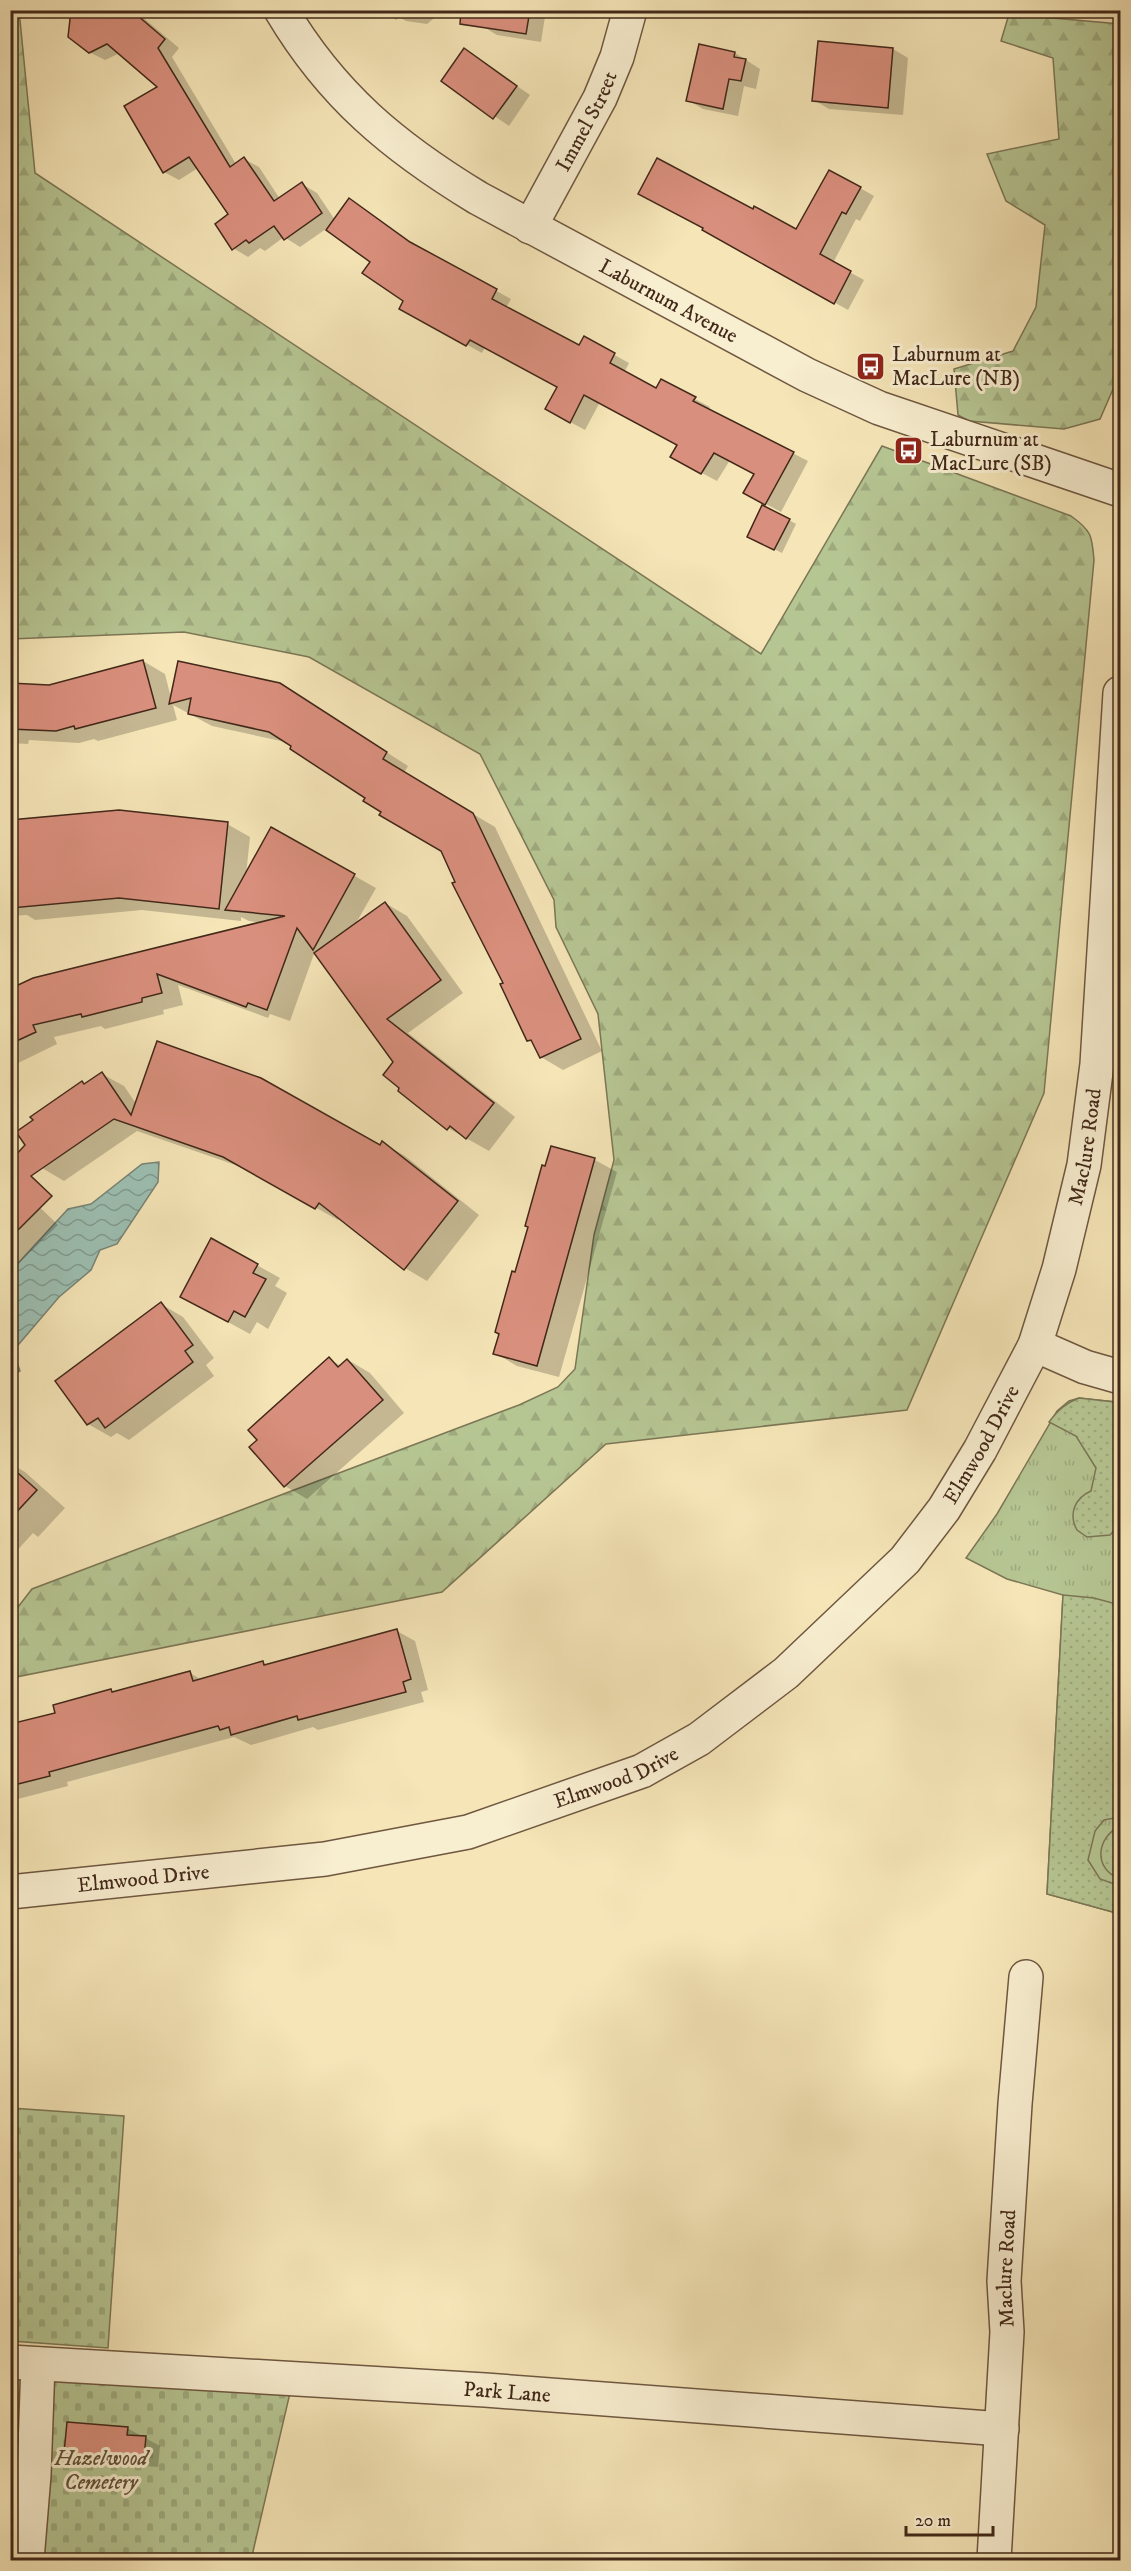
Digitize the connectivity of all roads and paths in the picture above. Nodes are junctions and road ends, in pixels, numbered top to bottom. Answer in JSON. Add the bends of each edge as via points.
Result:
{"nodes":[{"id":1,"x":281,"y":10,"type":"edge"},
{"id":2,"x":630,"y":10,"type":"edge"},
{"id":3,"x":530,"y":227,"type":"junction"},
{"id":4,"x":1120,"y":490,"type":"edge"},
{"id":5,"x":1120,"y":693,"type":"edge"},
{"id":6,"x":1109,"y":1065,"type":"edge"},
{"id":7,"x":1035,"y":1345,"type":"junction"},
{"id":8,"x":1120,"y":1377,"type":"edge"},
{"id":9,"x":10,"y":1892,"type":"edge"},
{"id":10,"x":1026,"y":1977,"type":"dead end"},
{"id":11,"x":24,"y":2363,"type":"edge"},
{"id":12,"x":1002,"y":2429,"type":"junction"},
{"id":13,"x":27,"y":2560,"type":"edge"},
{"id":14,"x":994,"y":2560,"type":"edge"}],
"edges":[{"from":1,"to":3,"type":"street","name":"Laburnum Avenue","via":[[325,73],[369,121],[426,167]]},
{"from":2,"to":3,"type":"street","name":"Immel Street","via":[[600,98]]},
{"from":3,"to":4,"type":"street","name":"Laburnum Avenue","via":[[807,375],[879,408]]},
{"from":5,"to":6,"type":"street","name":"Maclure Road"},
{"from":6,"to":7,"type":"street","name":"Maclure Road","via":[[1059,1269]]},
{"from":7,"to":8,"type":"street"},
{"from":7,"to":9,"type":"street","name":"Elmwood Drive","via":[[980,1450],[944,1509],[905,1560],[794,1665],[745,1705],[699,1739],[642,1771],[468,1832],[347,1855]]},
{"from":10,"to":12,"type":"street","name":"Maclure Road","via":[[1004,2281],[1007,2332]]},
{"from":11,"to":12,"type":"street","name":"Park Lane","via":[[485,2390]]},
{"from":11,"to":13,"type":"street","via":[[34,2475]]},
{"from":12,"to":14,"type":"street","name":"Maclure Road"}]}
